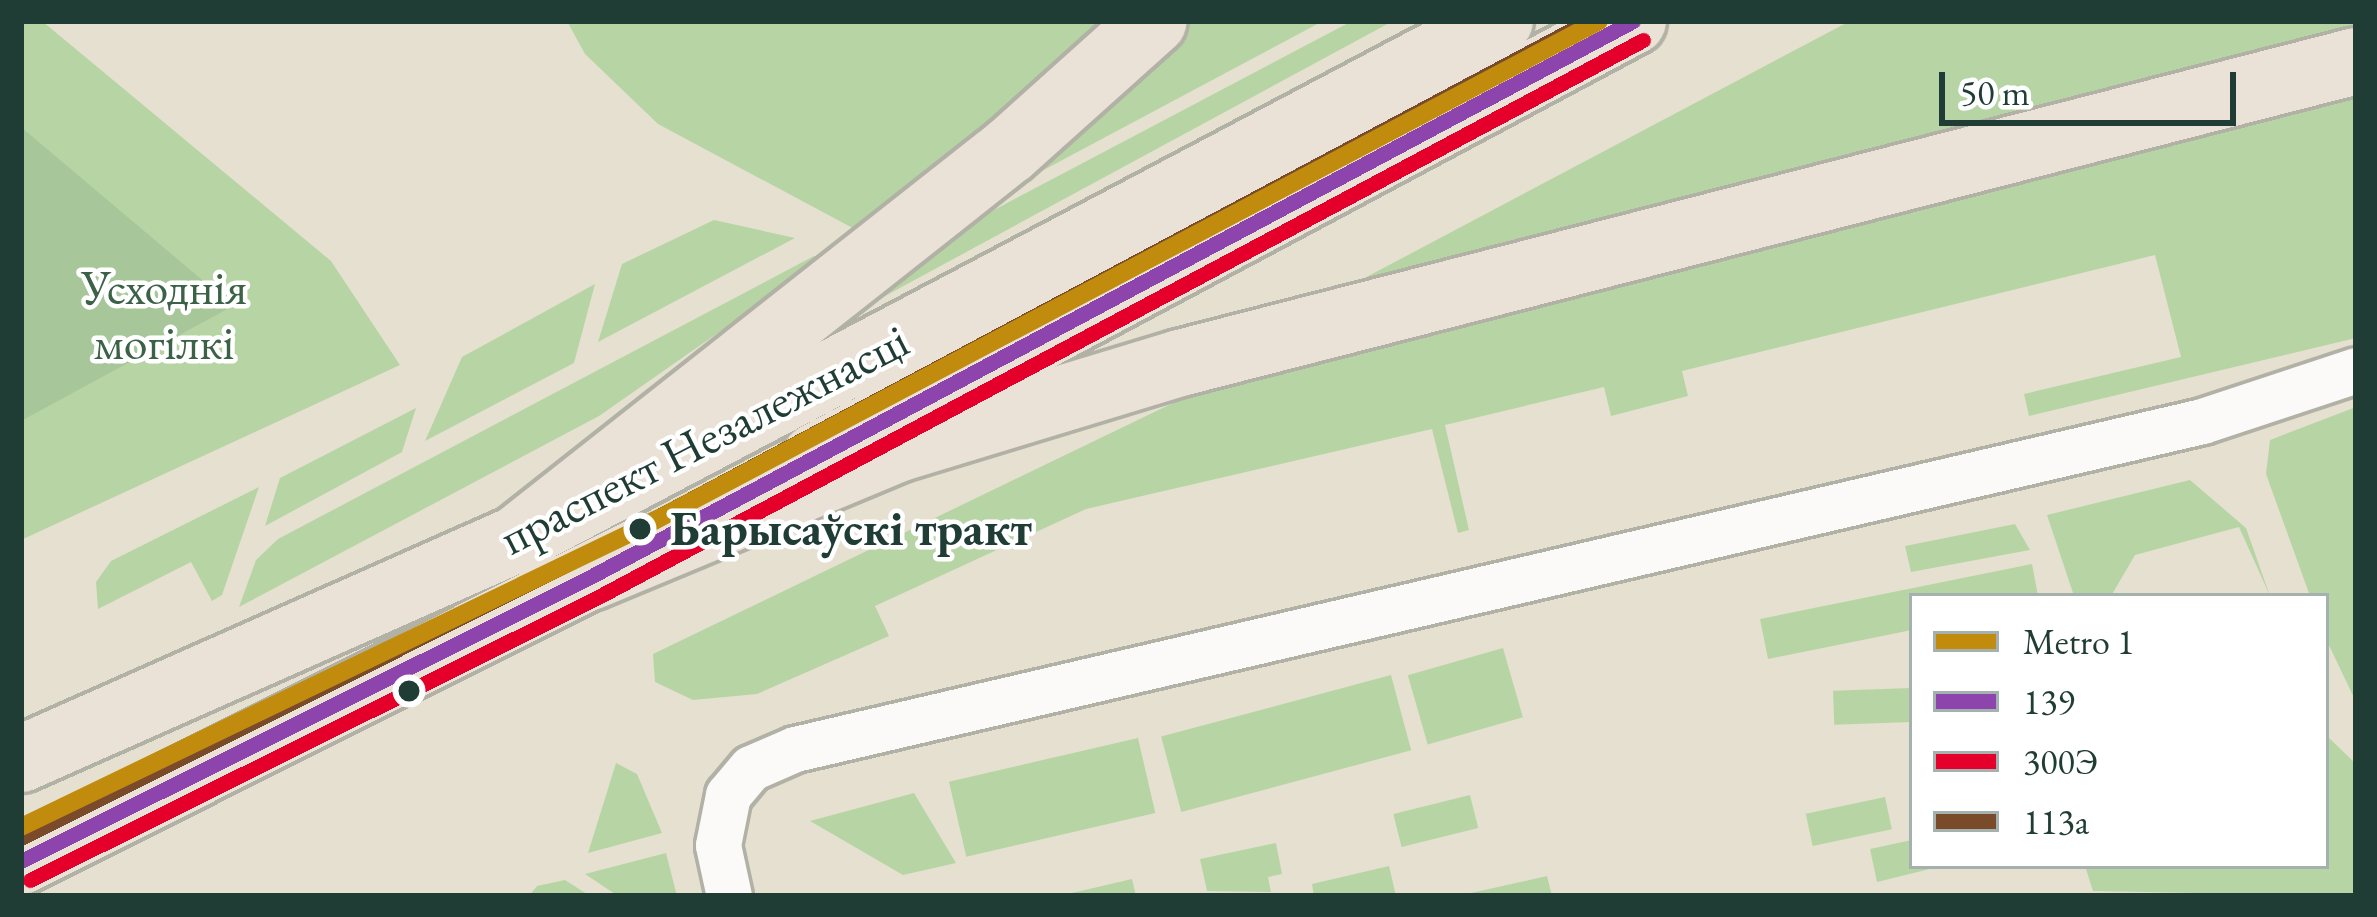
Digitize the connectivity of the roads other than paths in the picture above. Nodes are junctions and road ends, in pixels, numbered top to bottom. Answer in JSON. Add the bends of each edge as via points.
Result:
{"nodes":[{"id":1,"x":1154,"y":21,"type":"edge"},
{"id":2,"x":1500,"y":21,"type":"edge"},
{"id":3,"x":1633,"y":21,"type":"edge"},
{"id":4,"x":2356,"y":61,"type":"edge"},
{"id":5,"x":2356,"y":370,"type":"edge"},
{"id":6,"x":517,"y":539,"type":"junction"},
{"id":7,"x":590,"y":577,"type":"junction"},
{"id":8,"x":21,"y":759,"type":"edge"},
{"id":9,"x":21,"y":861,"type":"edge"},
{"id":10,"x":729,"y":896,"type":"edge"}],
"edges":[{"from":1,"to":6,"type":"main road","via":[[1010,150]]},
{"from":2,"to":6,"type":"main road","name":"праспект Незалежнасці"},
{"from":3,"to":7,"type":"main road","name":"праспект Незалежнасці"},
{"from":4,"to":7,"type":"main road","via":[[1159,370],[899,448]]},
{"from":5,"to":10,"type":"street","via":[[2202,421],[794,749],[751,767],[728,794],[718,844]]},
{"from":6,"to":8,"type":"main road","name":"праспект Незалежнасці"},
{"from":7,"to":9,"type":"main road","name":"праспект Незалежнасці"}]}
